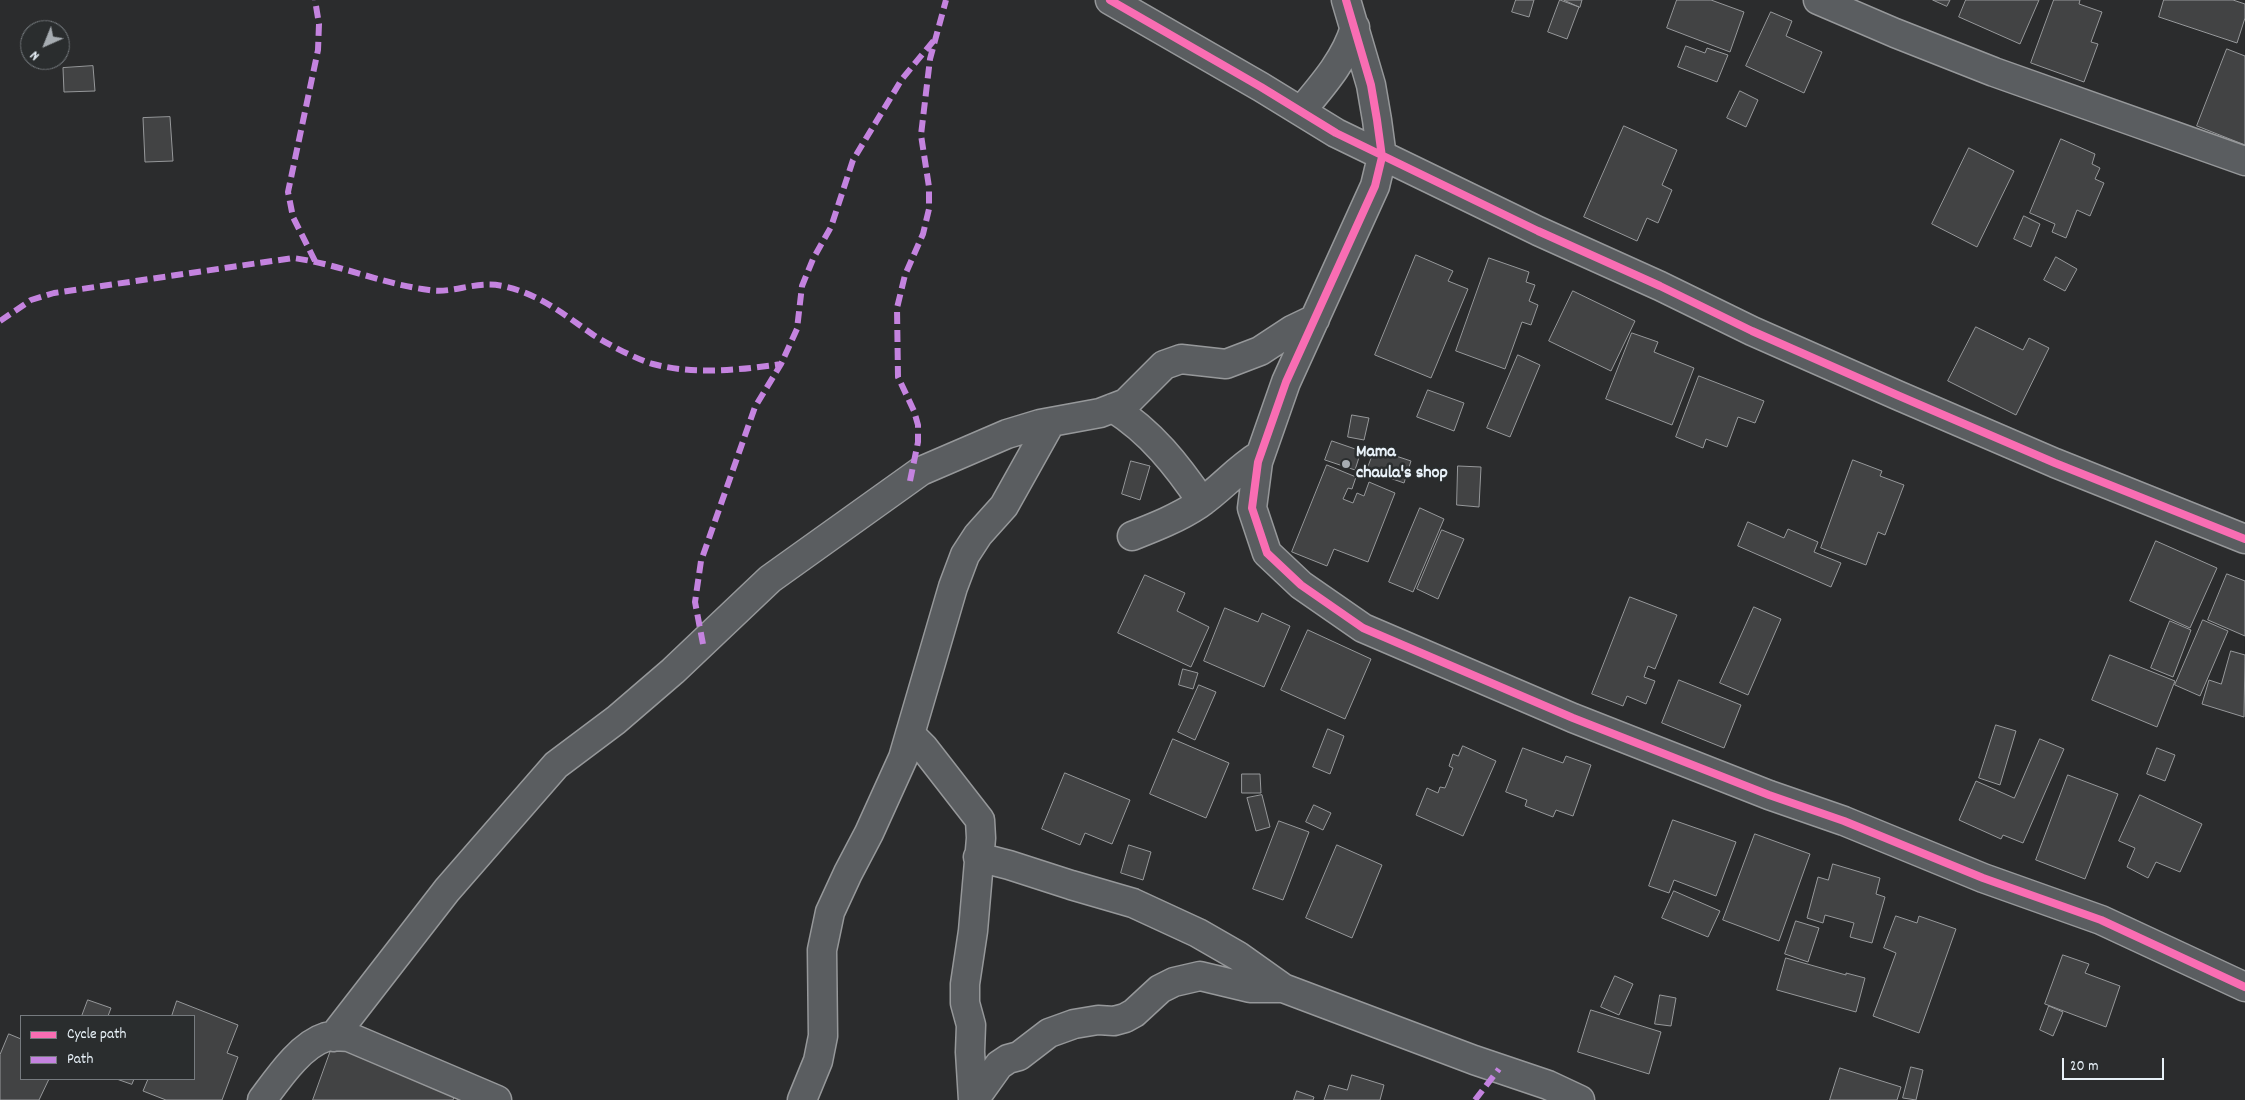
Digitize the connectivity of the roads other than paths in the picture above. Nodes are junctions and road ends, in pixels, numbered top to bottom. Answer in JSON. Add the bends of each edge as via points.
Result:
{"nodes":[{"id":1,"x":1110,"y":0,"type":"edge"},
{"id":2,"x":1346,"y":0,"type":"edge"},
{"id":3,"x":1818,"y":0,"type":"edge"},
{"id":4,"x":1354,"y":27,"type":"junction"},
{"id":5,"x":1301,"y":111,"type":"junction"},
{"id":6,"x":1382,"y":157,"type":"junction"},
{"id":7,"x":2245,"y":161,"type":"edge"},
{"id":8,"x":1315,"y":319,"type":"junction"},
{"id":9,"x":1113,"y":408,"type":"junction"},
{"id":10,"x":1051,"y":422,"type":"junction"},
{"id":11,"x":1260,"y":456,"type":"junction"},
{"id":12,"x":1202,"y":502,"type":"junction"},
{"id":13,"x":1132,"y":536,"type":"dead end"},
{"id":14,"x":2245,"y":538,"type":"edge"},
{"id":15,"x":910,"y":734,"type":"junction"},
{"id":16,"x":978,"y":857,"type":"junction"},
{"id":17,"x":1283,"y":988,"type":"junction"},
{"id":18,"x":2245,"y":988,"type":"edge"},
{"id":19,"x":333,"y":1037,"type":"junction"},
{"id":20,"x":262,"y":1100,"type":"edge"},
{"id":21,"x":497,"y":1100,"type":"edge"},
{"id":22,"x":802,"y":1100,"type":"edge"},
{"id":23,"x":973,"y":1100,"type":"edge"},
{"id":24,"x":1580,"y":1100,"type":"edge"}],
"edges":[{"from":1,"to":5,"type":"street"},
{"from":2,"to":4,"type":"street"},
{"from":3,"to":7,"type":"street","via":[[1994,72]]},
{"from":4,"to":5,"type":"street","via":[[1340,59]]},
{"from":4,"to":6,"type":"street","via":[[1371,85]]},
{"from":5,"to":6,"type":"street"},
{"from":6,"to":8,"type":"street","via":[[1375,186]]},
{"from":6,"to":14,"type":"street","via":[[1538,232],[1896,395],[2055,463]]},
{"from":8,"to":9,"type":"street","via":[[1260,351],[1226,364],[1181,359],[1164,365],[1126,403]]},
{"from":8,"to":11,"type":"street","via":[[1286,382]]},
{"from":9,"to":10,"type":"street","via":[[1100,414]]},
{"from":9,"to":12,"type":"street","via":[[1157,443],[1184,474]]},
{"from":10,"to":15,"type":"street","via":[[1004,506],[964,555]]},
{"from":10,"to":19,"type":"street","via":[[1007,434],[921,471],[770,580],[673,671],[556,765],[447,890]]},
{"from":11,"to":12,"type":"street","via":[[1244,465]]},
{"from":11,"to":18,"type":"street","via":[[1252,508],[1267,553],[1301,586],[1363,628],[1572,718],[1844,821],[1983,878],[2101,920]]},
{"from":12,"to":13,"type":"street"},
{"from":15,"to":16,"type":"street","via":[[980,820],[982,838]]},
{"from":15,"to":22,"type":"street","via":[[903,758],[873,825],[830,912],[822,950],[823,1036],[818,1061]]},
{"from":16,"to":17,"type":"street","via":[[1133,903],[1198,932]]},
{"from":16,"to":23,"type":"street","via":[[973,931],[965,984]]},
{"from":17,"to":23,"type":"street","via":[[1250,988],[1200,976],[1174,982],[1160,989],[1126,1018],[1074,1024],[1049,1033],[1019,1056],[999,1065]]},
{"from":17,"to":24,"type":"street","via":[[1548,1085]]},
{"from":19,"to":20,"type":"street","via":[[326,1037],[301,1052],[283,1070]]},
{"from":19,"to":21,"type":"street","via":[[349,1037]]}]}
